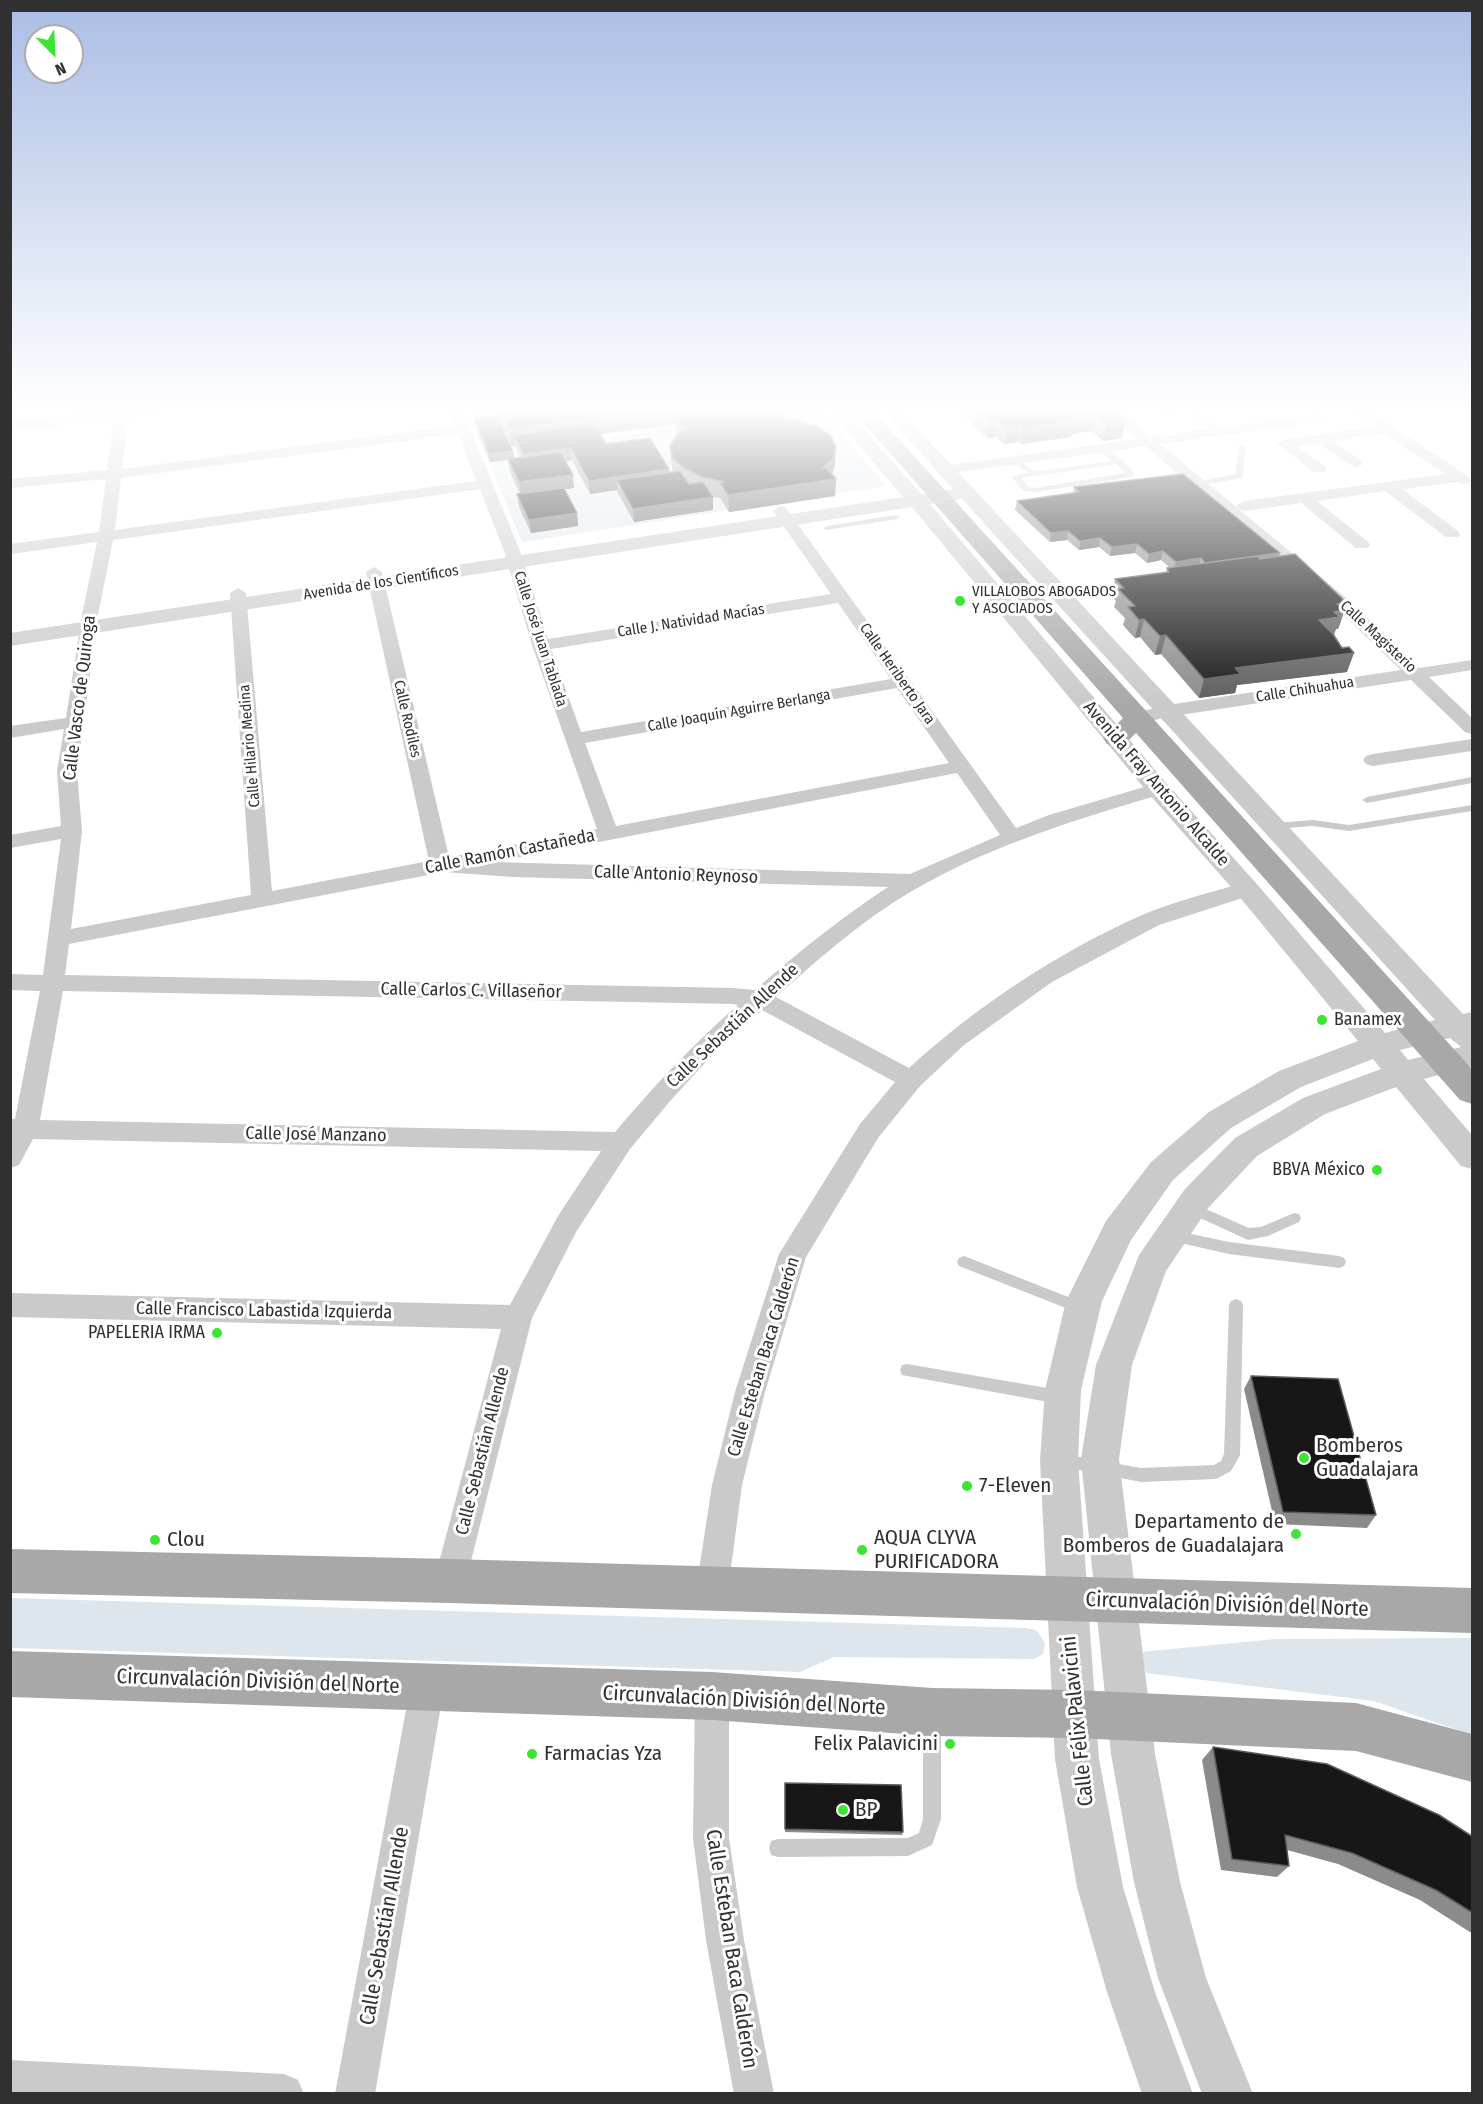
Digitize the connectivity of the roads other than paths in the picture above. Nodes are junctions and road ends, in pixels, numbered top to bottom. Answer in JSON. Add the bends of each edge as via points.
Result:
{"nodes":[{"id":1,"x":109,"y":510,"type":"edge"},
{"id":2,"x":294,"y":510,"type":"edge"},
{"id":3,"x":495,"y":510,"type":"edge"},
{"id":4,"x":817,"y":510,"type":"edge"},
{"id":5,"x":874,"y":510,"type":"edge"},
{"id":6,"x":953,"y":510,"type":"edge"},
{"id":7,"x":957,"y":510,"type":"edge"},
{"id":8,"x":960,"y":510,"type":"edge"},
{"id":9,"x":1237,"y":510,"type":"edge"},
{"id":10,"x":1249,"y":510,"type":"edge"},
{"id":11,"x":1319,"y":510,"type":"edge"},
{"id":12,"x":1420,"y":510,"type":"edge"},
{"id":13,"x":784,"y":516,"type":"junction"},
{"id":14,"x":853,"y":517,"type":"junction"},
{"id":15,"x":895,"y":517,"type":"dead end"},
{"id":16,"x":826,"y":528,"type":"dead end"},
{"id":17,"x":1452,"y":534,"type":"dead end"},
{"id":18,"x":106,"y":536,"type":"junction"},
{"id":19,"x":1362,"y":545,"type":"dead end"},
{"id":20,"x":10,"y":549,"type":"edge"},
{"id":21,"x":514,"y":557,"type":"junction"},
{"id":22,"x":376,"y":578,"type":"junction"},
{"id":23,"x":842,"y":597,"type":"junction"},
{"id":24,"x":239,"y":599,"type":"junction"},
{"id":25,"x":89,"y":622,"type":"junction"},
{"id":26,"x":10,"y":627,"type":"edge"},
{"id":27,"x":10,"y":640,"type":"edge"},
{"id":28,"x":540,"y":645,"type":"junction"},
{"id":29,"x":1473,"y":665,"type":"edge"},
{"id":30,"x":1425,"y":672,"type":"junction"},
{"id":31,"x":903,"y":682,"type":"junction"},
{"id":32,"x":1473,"y":707,"type":"edge"},
{"id":33,"x":1167,"y":711,"type":"junction"},
{"id":34,"x":1138,"y":718,"type":"junction"},
{"id":35,"x":73,"y":722,"type":"junction"},
{"id":36,"x":1473,"y":728,"type":"edge"},
{"id":37,"x":10,"y":732,"type":"edge"},
{"id":38,"x":1116,"y":738,"type":"junction"},
{"id":39,"x":574,"y":740,"type":"junction"},
{"id":40,"x":1473,"y":745,"type":"edge"},
{"id":41,"x":1373,"y":760,"type":"dead end"},
{"id":42,"x":962,"y":766,"type":"junction"},
{"id":43,"x":1473,"y":780,"type":"edge"},
{"id":44,"x":1158,"y":789,"type":"junction"},
{"id":45,"x":1367,"y":800,"type":"dead end"},
{"id":46,"x":1473,"y":808,"type":"edge"},
{"id":47,"x":1274,"y":826,"type":"junction"},
{"id":48,"x":72,"y":831,"type":"junction"},
{"id":49,"x":608,"y":833,"type":"junction"},
{"id":50,"x":1012,"y":837,"type":"junction"},
{"id":51,"x":10,"y":842,"type":"edge"},
{"id":52,"x":440,"y":865,"type":"junction"},
{"id":53,"x":913,"y":881,"type":"junction"},
{"id":54,"x":1247,"y":889,"type":"junction"},
{"id":55,"x":262,"y":899,"type":"junction"},
{"id":56,"x":58,"y":939,"type":"junction"},
{"id":57,"x":10,"y":982,"type":"edge"},
{"id":58,"x":53,"y":983,"type":"junction"},
{"id":59,"x":760,"y":999,"type":"junction"},
{"id":60,"x":1421,"y":1033,"type":"junction"},
{"id":61,"x":1464,"y":1041,"type":"edge"},
{"id":62,"x":1378,"y":1045,"type":"junction"},
{"id":63,"x":1402,"y":1073,"type":"junction"},
{"id":64,"x":911,"y":1080,"type":"junction"},
{"id":65,"x":1473,"y":1091,"type":"edge"},
{"id":66,"x":18,"y":1129,"type":"edge"},
{"id":67,"x":621,"y":1142,"type":"junction"},
{"id":68,"x":1473,"y":1157,"type":"edge"},
{"id":69,"x":10,"y":1158,"type":"edge"},
{"id":70,"x":1190,"y":1207,"type":"junction"},
{"id":71,"x":1294,"y":1218,"type":"dead end"},
{"id":72,"x":1171,"y":1236,"type":"junction"},
{"id":73,"x":964,"y":1262,"type":"dead end"},
{"id":74,"x":1339,"y":1263,"type":"dead end"},
{"id":75,"x":10,"y":1305,"type":"edge"},
{"id":76,"x":1236,"y":1305,"type":"dead end"},
{"id":77,"x":1083,"y":1308,"type":"junction"},
{"id":78,"x":518,"y":1317,"type":"junction"},
{"id":79,"x":907,"y":1370,"type":"dead end"},
{"id":80,"x":1063,"y":1398,"type":"junction"},
{"id":81,"x":1059,"y":1460,"type":"junction"},
{"id":82,"x":1101,"y":1468,"type":"junction"},
{"id":83,"x":10,"y":1570,"type":"edge"},
{"id":84,"x":450,"y":1581,"type":"junction"},
{"id":85,"x":712,"y":1590,"type":"junction"},
{"id":86,"x":1066,"y":1600,"type":"junction"},
{"id":87,"x":1116,"y":1602,"type":"junction"},
{"id":88,"x":1473,"y":1611,"type":"edge"},
{"id":89,"x":10,"y":1674,"type":"edge"},
{"id":90,"x":428,"y":1688,"type":"junction"},
{"id":91,"x":712,"y":1696,"type":"junction"},
{"id":92,"x":932,"y":1712,"type":"junction"},
{"id":93,"x":1074,"y":1714,"type":"junction"},
{"id":94,"x":1129,"y":1717,"type":"junction"},
{"id":95,"x":1473,"y":1758,"type":"edge"},
{"id":96,"x":778,"y":1848,"type":"dead end"},
{"id":97,"x":10,"y":2080,"type":"edge"},
{"id":98,"x":284,"y":2094,"type":"edge"},
{"id":99,"x":355,"y":2094,"type":"edge"},
{"id":100,"x":754,"y":2094,"type":"edge"},
{"id":101,"x":1168,"y":2094,"type":"edge"},
{"id":102,"x":1228,"y":2094,"type":"edge"}],
"edges":[{"from":1,"to":18,"type":"street","name":"Calle Vasco de Quiroga"},
{"from":2,"to":18,"type":"street"},
{"from":3,"to":21,"type":"street","name":"Calle José Juan Tablada"},
{"from":4,"to":13,"type":"street","name":"Avenida de los Científicos"},
{"from":5,"to":14,"type":"street","name":"Avenida de los Científicos"},
{"from":6,"to":38,"type":"street","name":"Avenida Fray Antonio Alcalde"},
{"from":7,"to":34,"type":"main road","name":"Avenida Fray Antonio Alcalde"},
{"from":8,"to":33,"type":"street","name":"Avenida Fray Antonio Alcalde"},
{"from":9,"to":30,"type":"street","name":"Calle Magisterio"},
{"from":10,"to":30,"type":"street","name":"Calle Magisterio","via":[[1348,592]]},
{"from":11,"to":19,"type":"street"},
{"from":12,"to":17,"type":"street"},
{"from":13,"to":14,"type":"street","name":"Avenida de los Científicos"},
{"from":13,"to":21,"type":"street","name":"Avenida de los Científicos"},
{"from":13,"to":23,"type":"street","name":"Calle Heriberto Jara"},
{"from":14,"to":15,"type":"lane"},
{"from":14,"to":16,"type":"lane"},
{"from":18,"to":20,"type":"street"},
{"from":18,"to":25,"type":"street","name":"Calle Vasco de Quiroga"},
{"from":21,"to":22,"type":"street","name":"Avenida de los Científicos"},
{"from":21,"to":28,"type":"street","name":"Calle José Juan Tablada"},
{"from":22,"to":24,"type":"street","name":"Avenida de los Científicos"},
{"from":22,"to":52,"type":"street","name":"Calle Rodiles"},
{"from":23,"to":28,"type":"street","name":"Calle J. Natividad Macías"},
{"from":23,"to":31,"type":"street","name":"Calle Heriberto Jara"},
{"from":24,"to":25,"type":"street","name":"Avenida de los Científicos"},
{"from":24,"to":55,"type":"street","name":"Calle Hilario Medina"},
{"from":25,"to":26,"type":"street","name":"Avenida de los Científicos"},
{"from":25,"to":27,"type":"street","name":"Avenida de los Científicos"},
{"from":25,"to":35,"type":"street","name":"Calle Vasco de Quiroga"},
{"from":28,"to":39,"type":"street","name":"Calle José Juan Tablada"},
{"from":29,"to":30,"type":"street","name":"Calle Chihuahua"},
{"from":30,"to":32,"type":"street","name":"Calle Magisterio"},
{"from":30,"to":33,"type":"street","name":"Calle Chihuahua"},
{"from":30,"to":36,"type":"street","name":"Calle Magisterio"},
{"from":31,"to":39,"type":"street","name":"Calle Joaquín Aguirre Berlanga"},
{"from":31,"to":42,"type":"street","name":"Calle Heriberto Jara"},
{"from":33,"to":34,"type":"street","name":"Calle Chihuahua"},
{"from":33,"to":47,"type":"street","name":"Avenida Fray Antonio Alcalde"},
{"from":34,"to":38,"type":"main road"},
{"from":34,"to":60,"type":"main road","name":"Avenida Fray Antonio Alcalde"},
{"from":35,"to":37,"type":"street"},
{"from":35,"to":48,"type":"street","name":"Calle Vasco de Quiroga","via":[[67,771]]},
{"from":38,"to":44,"type":"street","name":"Avenida Fray Antonio Alcalde"},
{"from":39,"to":49,"type":"street","name":"Calle José Juan Tablada"},
{"from":40,"to":41,"type":"street"},
{"from":42,"to":49,"type":"street","name":"Calle Ramón Castañeda"},
{"from":42,"to":50,"type":"street","name":"Calle Heriberto Jara"},
{"from":43,"to":45,"type":"lane"},
{"from":44,"to":50,"type":"street","name":"Calle Sebastián Allende"},
{"from":44,"to":54,"type":"street","name":"Avenida Fray Antonio Alcalde"},
{"from":46,"to":47,"type":"lane","via":[[1349,828],[1313,823]]},
{"from":47,"to":61,"type":"street","name":"Avenida Fray Antonio Alcalde"},
{"from":48,"to":51,"type":"street"},
{"from":48,"to":56,"type":"street","name":"Calle Vasco de Quiroga"},
{"from":49,"to":52,"type":"street","name":"Calle Ramón Castañeda"},
{"from":50,"to":53,"type":"street","name":"Calle Sebastián Allende"},
{"from":52,"to":53,"type":"street","name":"Calle Antonio Reynoso"},
{"from":52,"to":55,"type":"street","name":"Calle Ramón Castañeda"},
{"from":53,"to":59,"type":"street","name":"Calle Sebastián Allende","via":[[858,916]]},
{"from":54,"to":62,"type":"street","name":"Avenida Fray Antonio Alcalde"},
{"from":54,"to":64,"type":"street","name":"Calle Esteban Baca Calderón","via":[[1151,920],[1044,976],[956,1039]]},
{"from":55,"to":56,"type":"street","name":"Calle Ramón Castañeda"},
{"from":56,"to":58,"type":"street","name":"Calle Vasco de Quiroga"},
{"from":57,"to":58,"type":"street","name":"Calle Carlos C. Villaseñor"},
{"from":58,"to":59,"type":"street","name":"Calle Carlos C. Villaseñor"},
{"from":58,"to":66,"type":"street","name":"Calle Vasco de Quiroga"},
{"from":59,"to":64,"type":"street","name":"Calle Carlos C. Villaseñor"},
{"from":59,"to":67,"type":"street","name":"Calle Sebastián Allende","via":[[711,1042]]},
{"from":60,"to":61,"type":"street","name":"Calle Félix Palavicini"},
{"from":60,"to":62,"type":"street","name":"Calle Félix Palavicini"},
{"from":61,"to":63,"type":"street"},
{"from":61,"to":65,"type":"main road"},
{"from":62,"to":63,"type":"street","name":"Avenida Fray Antonio Alcalde"},
{"from":62,"to":77,"type":"street","name":"Calle Félix Palavicini","via":[[1290,1079],[1220,1120],[1162,1172],[1118,1231]]},
{"from":63,"to":68,"type":"street","name":"Avenida Fray Antonio Alcalde"},
{"from":63,"to":70,"type":"street","via":[[1314,1106],[1246,1147]]},
{"from":64,"to":85,"type":"street","name":"Calle Esteban Baca Calderón","via":[[869,1131],[793,1254],[726,1485]]},
{"from":66,"to":67,"type":"street","name":"Calle José Manzano"},
{"from":66,"to":69,"type":"street","name":"Calle Vasco de Quiroga"},
{"from":67,"to":78,"type":"street","name":"Calle Sebastián Allende","via":[[567,1224]]},
{"from":70,"to":71,"type":"lane","via":[[1248,1234],[1263,1232]]},
{"from":70,"to":72,"type":"street"},
{"from":72,"to":74,"type":"lane"},
{"from":72,"to":82,"type":"street","via":[[1151,1265],[1114,1365]]},
{"from":73,"to":77,"type":"lane"},
{"from":75,"to":78,"type":"street","name":"Calle Francisco Labastida Izquierda"},
{"from":76,"to":82,"type":"lane","via":[[1232,1455],[1226,1466],[1216,1472],[1141,1475]]},
{"from":77,"to":80,"type":"street","name":"Calle Félix Palavicini"},
{"from":78,"to":84,"type":"street","name":"Calle Sebastián Allende"},
{"from":79,"to":80,"type":"lane"},
{"from":80,"to":81,"type":"street","name":"Calle Félix Palavicini"},
{"from":81,"to":82,"type":"lane"},
{"from":81,"to":86,"type":"street","name":"Calle Félix Palavicini"},
{"from":82,"to":87,"type":"street"},
{"from":83,"to":84,"type":"main road","name":"Circunvalación División del Norte"},
{"from":84,"to":85,"type":"main road","name":"Circunvalación División del Norte"},
{"from":85,"to":86,"type":"main road","name":"Circunvalación División del Norte"},
{"from":86,"to":87,"type":"main road","name":"Circunvalación División del Norte"},
{"from":86,"to":93,"type":"street","name":"Calle Félix Palavicini"},
{"from":87,"to":88,"type":"main road","name":"Circunvalación División del Norte"},
{"from":87,"to":94,"type":"street"},
{"from":89,"to":90,"type":"main road","name":"Circunvalación División del Norte"},
{"from":90,"to":91,"type":"main road","name":"Circunvalación División del Norte"},
{"from":90,"to":99,"type":"street","name":"Calle Sebastián Allende"},
{"from":91,"to":92,"type":"main road","name":"Circunvalación División del Norte"},
{"from":91,"to":100,"type":"street","name":"Calle Esteban Baca Calderón","via":[[711,1838],[725,1940]]},
{"from":92,"to":93,"type":"main road","name":"Circunvalación División del Norte"},
{"from":92,"to":96,"type":"lane","via":[[932,1819],[926,1839],[909,1847]]},
{"from":93,"to":94,"type":"main road","name":"Circunvalación División del Norte"},
{"from":93,"to":101,"type":"street","name":"Calle Félix Palavicini","via":[[1077,1759],[1100,1887],[1131,1992]]},
{"from":94,"to":95,"type":"main road","name":"Circunvalación División del Norte","via":[[1356,1728]]},
{"from":94,"to":102,"type":"street","via":[[1132,1754],[1157,1882],[1182,1978]]},
{"from":97,"to":98,"type":"street"}]}
